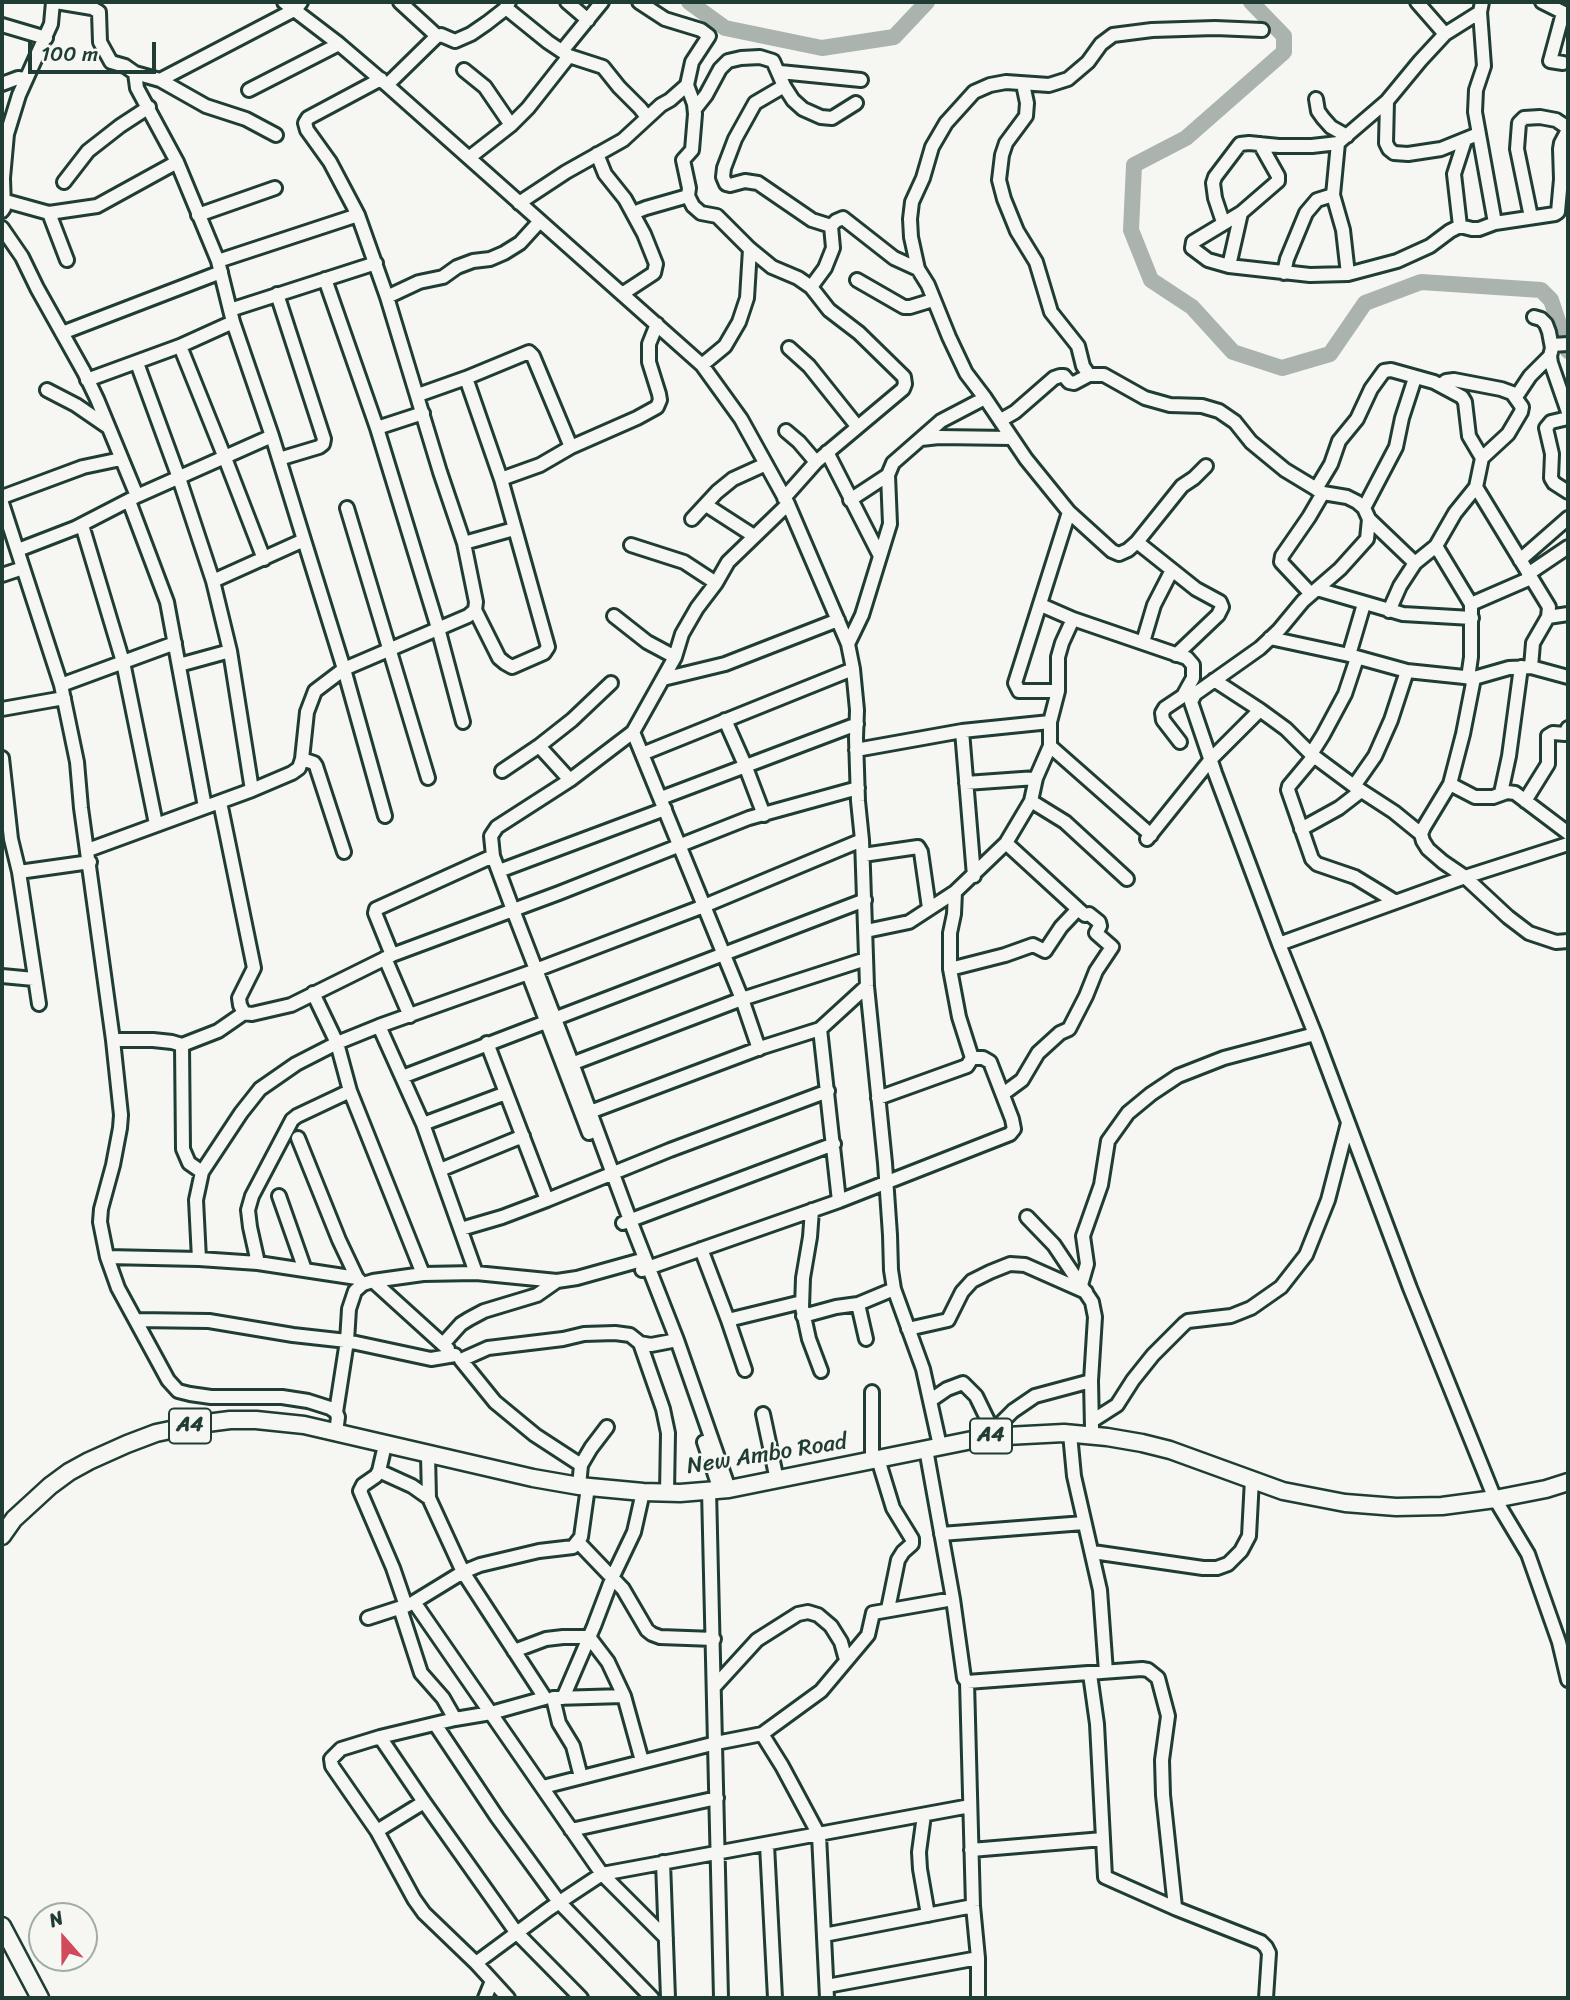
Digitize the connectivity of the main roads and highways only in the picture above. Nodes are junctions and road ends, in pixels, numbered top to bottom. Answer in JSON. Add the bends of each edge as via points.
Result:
{"nodes":[{"id":1,"x":1568,"y":1482,"type":"edge"},
{"id":2,"x":3,"y":1531,"type":"edge"},
{"id":3,"x":2,"y":1926,"type":"edge"},
{"id":4,"x":40,"y":1998,"type":"edge"}],
"edges":[{"from":1,"to":2,"type":"main road","name":"New Ambo Road","number":"A4","via":[[1441,1506],[1345,1503],[1283,1491],[1152,1445],[1091,1429],[1070,1434],[990,1434],[720,1490],[643,1492],[584,1487],[479,1467],[284,1422],[230,1420],[156,1433],[108,1452],[69,1472]]},
{"from":3,"to":4,"type":"main road"}]}
